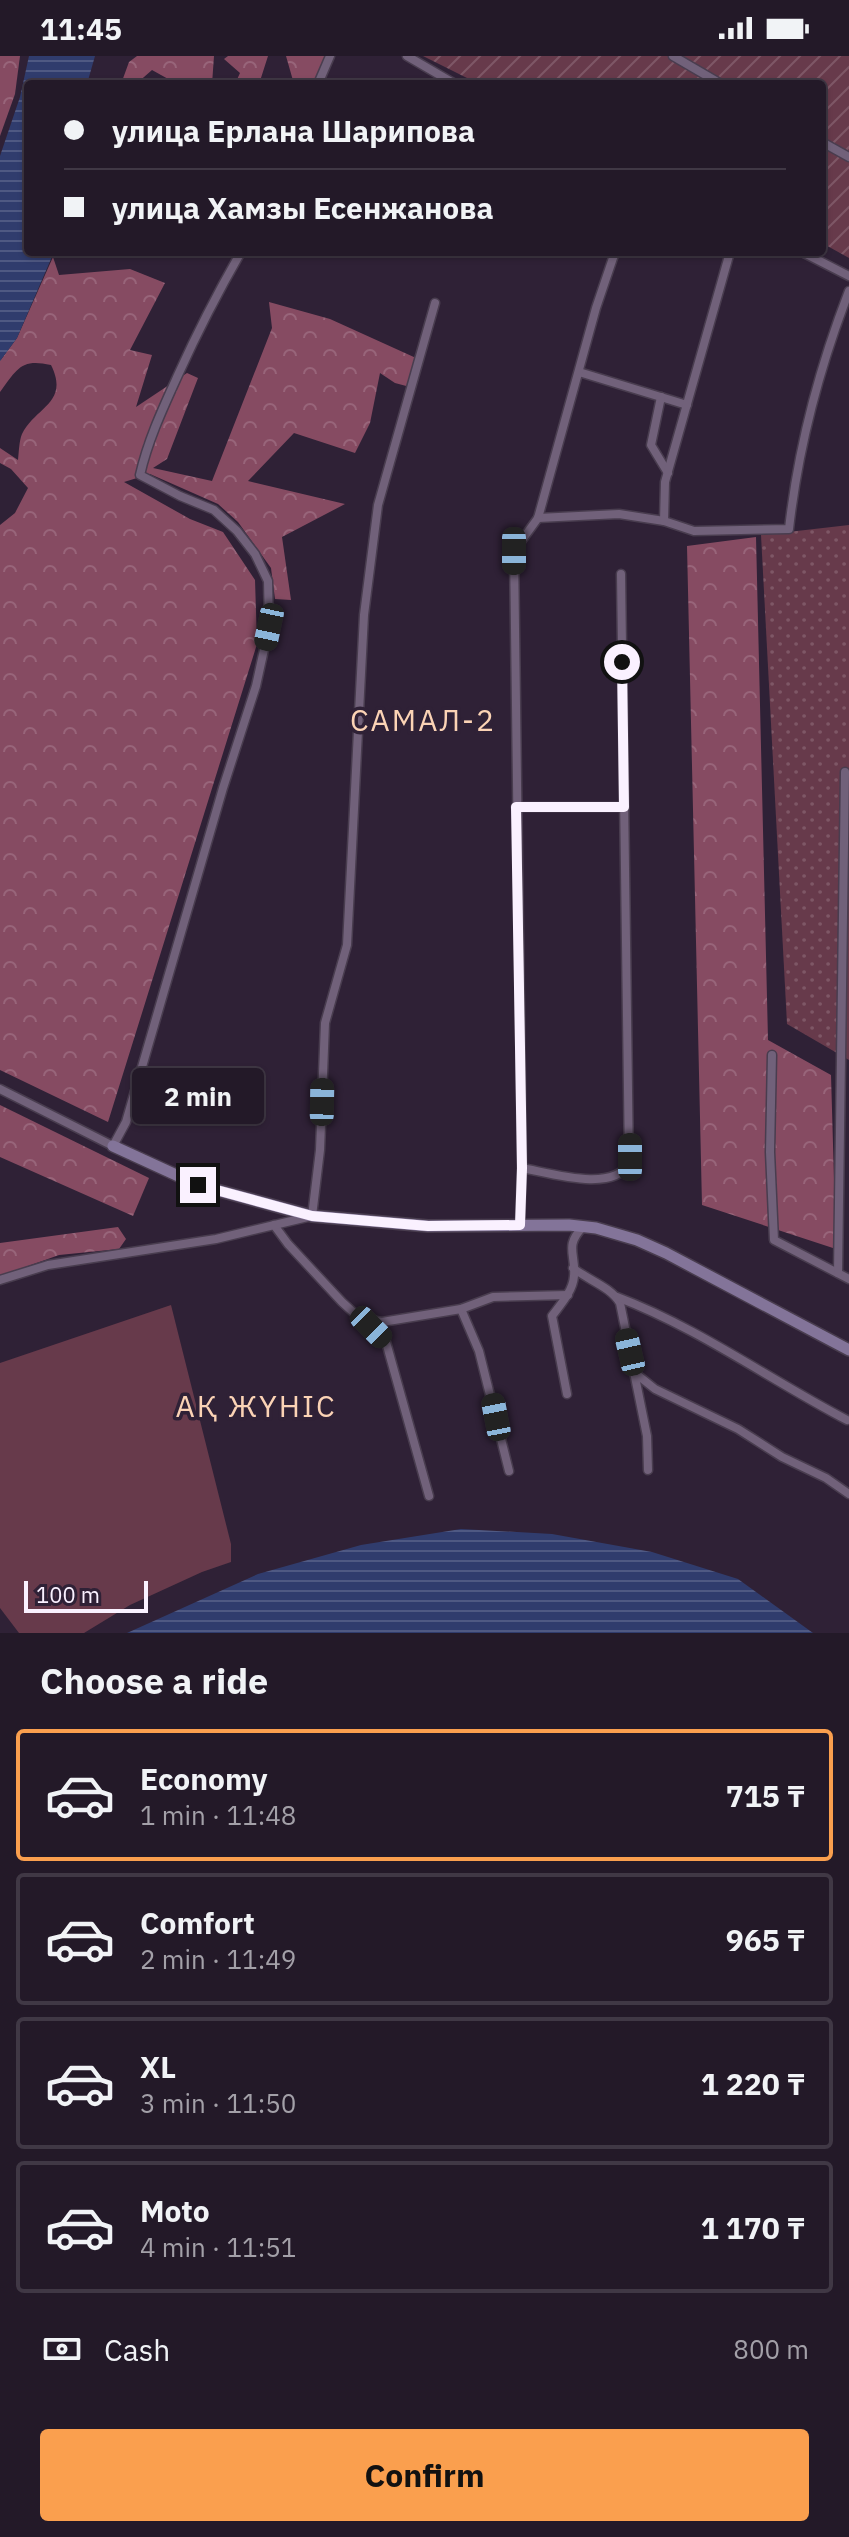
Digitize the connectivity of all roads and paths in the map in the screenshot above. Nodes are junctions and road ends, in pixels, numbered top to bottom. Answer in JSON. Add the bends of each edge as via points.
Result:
{"nodes":[{"id":1,"x":330,"y":56,"type":"edge"},
{"id":2,"x":407,"y":56,"type":"edge"},
{"id":3,"x":673,"y":56,"type":"edge"},
{"id":4,"x":320,"y":80,"type":"edge"},
{"id":5,"x":448,"y":80,"type":"edge"},
{"id":6,"x":714,"y":80,"type":"edge"},
{"id":7,"x":826,"y":144,"type":"edge"},
{"id":8,"x":849,"y":157,"type":"edge"},
{"id":9,"x":239,"y":256,"type":"edge"},
{"id":10,"x":614,"y":256,"type":"edge"},
{"id":11,"x":729,"y":256,"type":"edge"},
{"id":12,"x":810,"y":256,"type":"edge"},
{"id":13,"x":849,"y":276,"type":"edge"},
{"id":14,"x":849,"y":291,"type":"edge"},
{"id":15,"x":435,"y":303,"type":"dead end"},
{"id":16,"x":579,"y":372,"type":"junction"},
{"id":17,"x":661,"y":397,"type":"junction"},
{"id":18,"x":687,"y":405,"type":"junction"},
{"id":19,"x":668,"y":473,"type":"junction"},
{"id":20,"x":538,"y":518,"type":"junction"},
{"id":21,"x":664,"y":521,"type":"junction"},
{"id":22,"x":621,"y":574,"type":"dead end"},
{"id":23,"x":845,"y":772,"type":"dead end"},
{"id":24,"x":516,"y":807,"type":"junction"},
{"id":25,"x":624,"y":807,"type":"junction"},
{"id":26,"x":845,"y":970,"type":"edge"},
{"id":27,"x":772,"y":1055,"type":"dead end"},
{"id":28,"x":0,"y":1089,"type":"edge"},
{"id":29,"x":113,"y":1146,"type":"junction"},
{"id":30,"x":522,"y":1168,"type":"junction"},
{"id":31,"x":312,"y":1216,"type":"junction"},
{"id":32,"x":274,"y":1225,"type":"junction"},
{"id":33,"x":520,"y":1225,"type":"junction"},
{"id":34,"x":583,"y":1227,"type":"junction"},
{"id":35,"x":573,"y":1268,"type":"junction"},
{"id":36,"x":838,"y":1273,"type":"junction"},
{"id":37,"x":849,"y":1279,"type":"edge"},
{"id":38,"x":0,"y":1280,"type":"edge"},
{"id":39,"x":568,"y":1295,"type":"junction"},
{"id":40,"x":617,"y":1297,"type":"junction"},
{"id":41,"x":461,"y":1309,"type":"junction"},
{"id":42,"x":362,"y":1319,"type":"junction"},
{"id":43,"x":849,"y":1350,"type":"edge"},
{"id":44,"x":635,"y":1373,"type":"junction"},
{"id":45,"x":567,"y":1394,"type":"dead end"},
{"id":46,"x":847,"y":1420,"type":"dead end"},
{"id":47,"x":648,"y":1470,"type":"dead end"},
{"id":48,"x":509,"y":1471,"type":"dead end"},
{"id":49,"x":849,"y":1494,"type":"edge"},
{"id":50,"x":429,"y":1496,"type":"dead end"}],
"edges":[{"from":1,"to":4,"type":"street"},
{"from":2,"to":5,"type":"street"},
{"from":3,"to":6,"type":"street"},
{"from":7,"to":8,"type":"street"},
{"from":9,"to":29,"type":"street","via":[[167,399],[140,475],[214,510],[237,531],[268,581],[269,627],[126,1122]]},
{"from":10,"to":16,"type":"street"},
{"from":11,"to":18,"type":"street"},
{"from":12,"to":13,"type":"street"},
{"from":14,"to":21,"type":"street","via":[[804,443],[789,529],[694,531]]},
{"from":15,"to":31,"type":"street","via":[[378,505],[363,629],[347,945],[325,1023]]},
{"from":16,"to":17,"type":"street"},
{"from":16,"to":20,"type":"street"},
{"from":17,"to":18,"type":"street"},
{"from":17,"to":19,"type":"street","via":[[651,445]]},
{"from":18,"to":19,"type":"street"},
{"from":19,"to":21,"type":"street"},
{"from":20,"to":21,"type":"street","via":[[619,514]]},
{"from":20,"to":24,"type":"street","via":[[514,551]]},
{"from":22,"to":25,"type":"street"},
{"from":23,"to":26,"type":"street"},
{"from":24,"to":25,"type":"street"},
{"from":24,"to":30,"type":"street"},
{"from":25,"to":30,"type":"street","via":[[629,1163],[608,1180]]},
{"from":26,"to":36,"type":"street"},
{"from":27,"to":36,"type":"street","via":[[774,1240]]},
{"from":28,"to":29,"type":"street"},
{"from":29,"to":31,"type":"street","via":[[198,1185]]},
{"from":30,"to":33,"type":"street"},
{"from":31,"to":32,"type":"street"},
{"from":31,"to":33,"type":"street","via":[[428,1226]]},
{"from":32,"to":38,"type":"street","via":[[72,1260]]},
{"from":32,"to":42,"type":"street"},
{"from":33,"to":34,"type":"street"},
{"from":34,"to":35,"type":"street","via":[[574,1235]]},
{"from":34,"to":43,"type":"street","via":[[666,1253]]},
{"from":35,"to":39,"type":"street"},
{"from":35,"to":40,"type":"street"},
{"from":36,"to":37,"type":"street"},
{"from":39,"to":41,"type":"street","via":[[493,1297]]},
{"from":39,"to":45,"type":"street","via":[[552,1316]]},
{"from":40,"to":44,"type":"street"},
{"from":40,"to":46,"type":"street","via":[[649,1309]]},
{"from":41,"to":42,"type":"street","via":[[382,1322]]},
{"from":41,"to":48,"type":"street","via":[[479,1351]]},
{"from":42,"to":50,"type":"street","via":[[386,1342]]},
{"from":44,"to":47,"type":"street"},
{"from":44,"to":49,"type":"street","via":[[655,1389],[738,1429]]}]}
